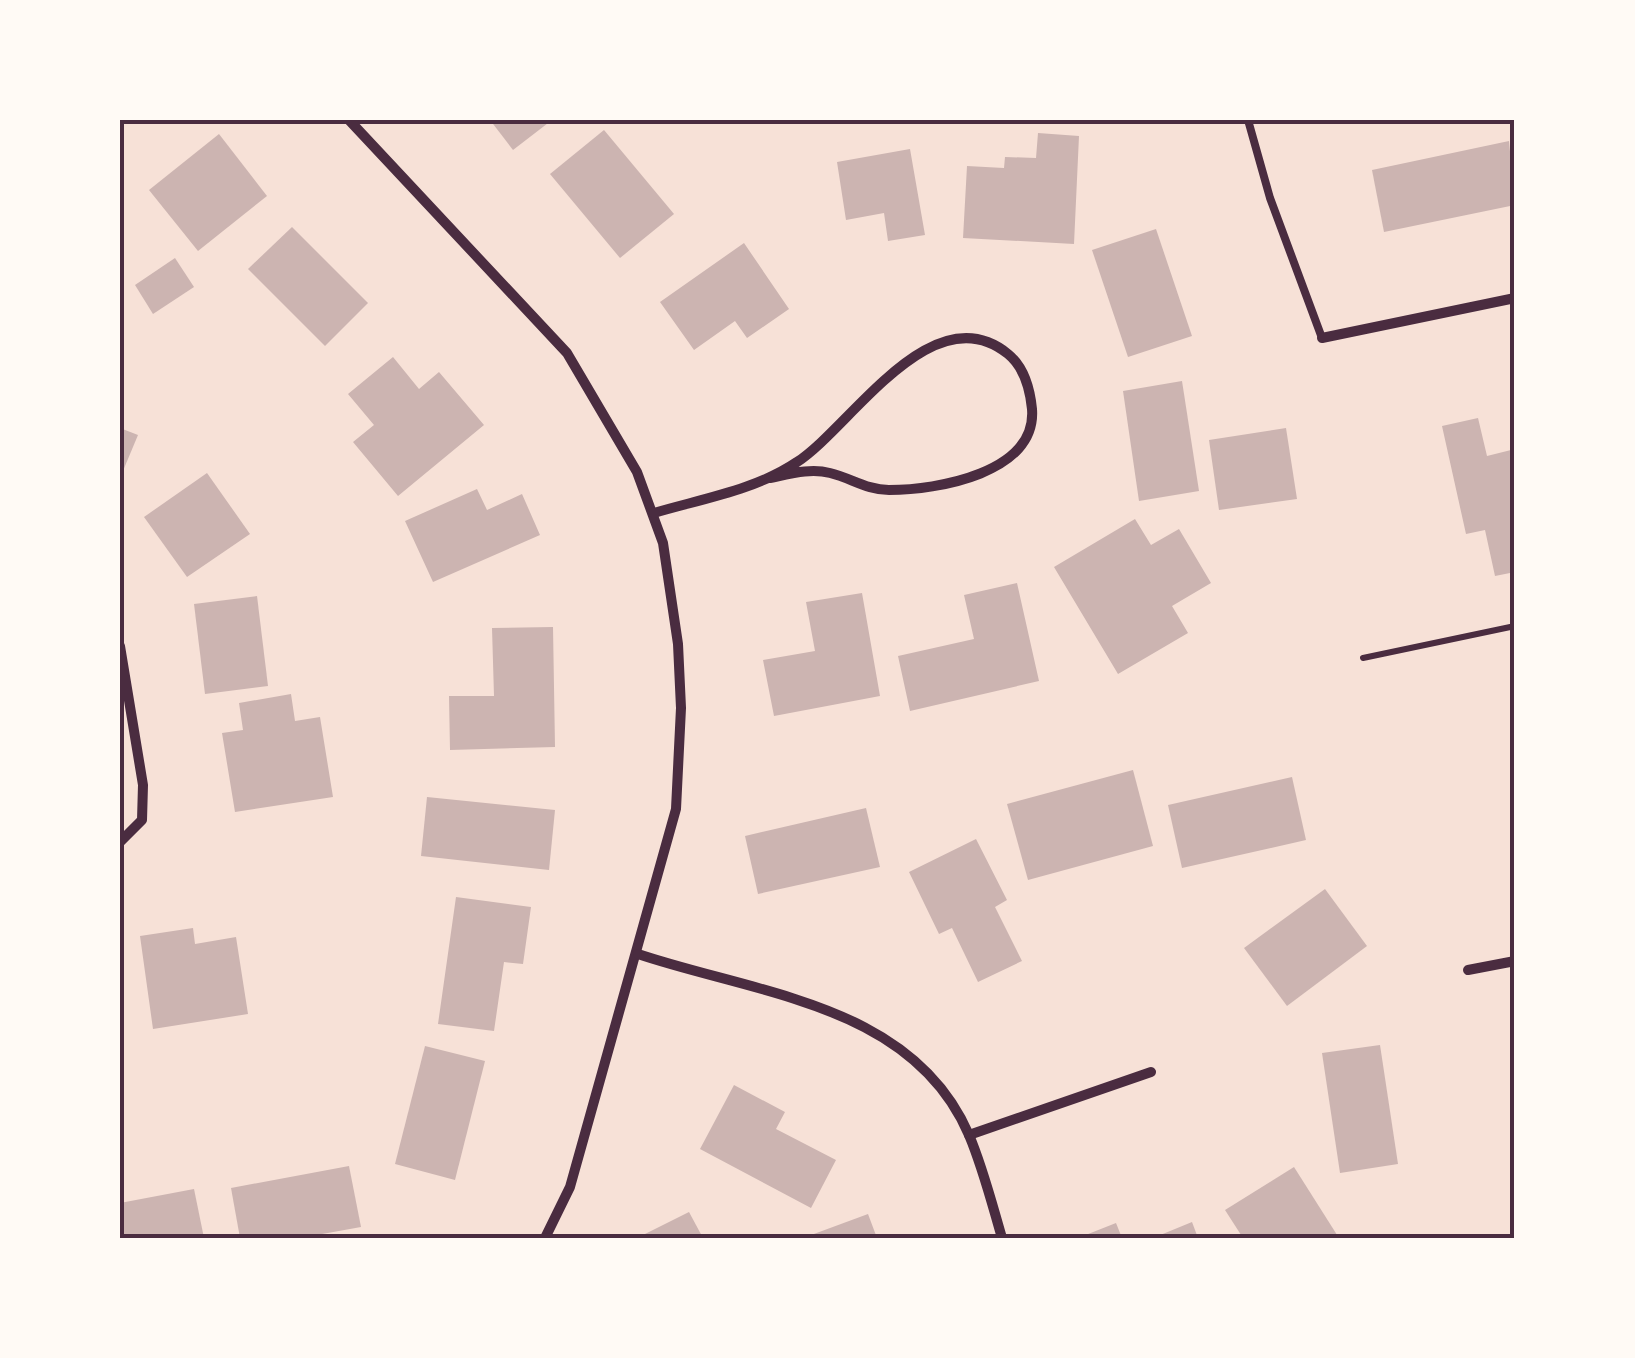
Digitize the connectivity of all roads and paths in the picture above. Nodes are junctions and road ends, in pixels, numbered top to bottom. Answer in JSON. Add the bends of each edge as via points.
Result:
{"nodes":[{"id":1,"x":349,"y":120,"type":"edge"},
{"id":2,"x":1248,"y":120,"type":"edge"},
{"id":3,"x":1515,"y":298,"type":"edge"},
{"id":4,"x":1322,"y":338,"type":"joint"},
{"id":5,"x":770,"y":478,"type":"junction"},
{"id":6,"x":654,"y":513,"type":"junction"},
{"id":7,"x":1515,"y":626,"type":"edge"},
{"id":8,"x":120,"y":646,"type":"edge"},
{"id":9,"x":1362,"y":658,"type":"dead end"},
{"id":10,"x":120,"y":842,"type":"edge"},
{"id":11,"x":638,"y":954,"type":"junction"},
{"id":12,"x":1515,"y":960,"type":"edge"},
{"id":13,"x":1468,"y":970,"type":"dead end"},
{"id":14,"x":1151,"y":1072,"type":"dead end"},
{"id":15,"x":969,"y":1135,"type":"junction"},
{"id":16,"x":545,"y":1238,"type":"edge"},
{"id":17,"x":1002,"y":1238,"type":"edge"}],
"edges":[{"from":1,"to":6,"type":"street","via":[[567,353],[606,414]]},
{"from":2,"to":4,"type":"lane"},
{"from":3,"to":4,"type":"street"},
{"from":5,"to":5,"type":"street","via":[[812,470],[890,490],[970,476],[1026,441],[1032,418],[1028,387],[1015,360],[990,342],[936,345],[877,385],[827,440]]},
{"from":5,"to":6,"type":"street"},
{"from":6,"to":11,"type":"street","via":[[678,644],[679,763],[676,809]]},
{"from":7,"to":9,"type":"path"},
{"from":8,"to":10,"type":"street","via":[[143,785],[142,820]]},
{"from":11,"to":15,"type":"street","via":[[874,1029],[926,1067]]},
{"from":11,"to":16,"type":"street","via":[[570,1187]]},
{"from":12,"to":13,"type":"street"},
{"from":14,"to":15,"type":"street"},
{"from":15,"to":17,"type":"street"}]}
